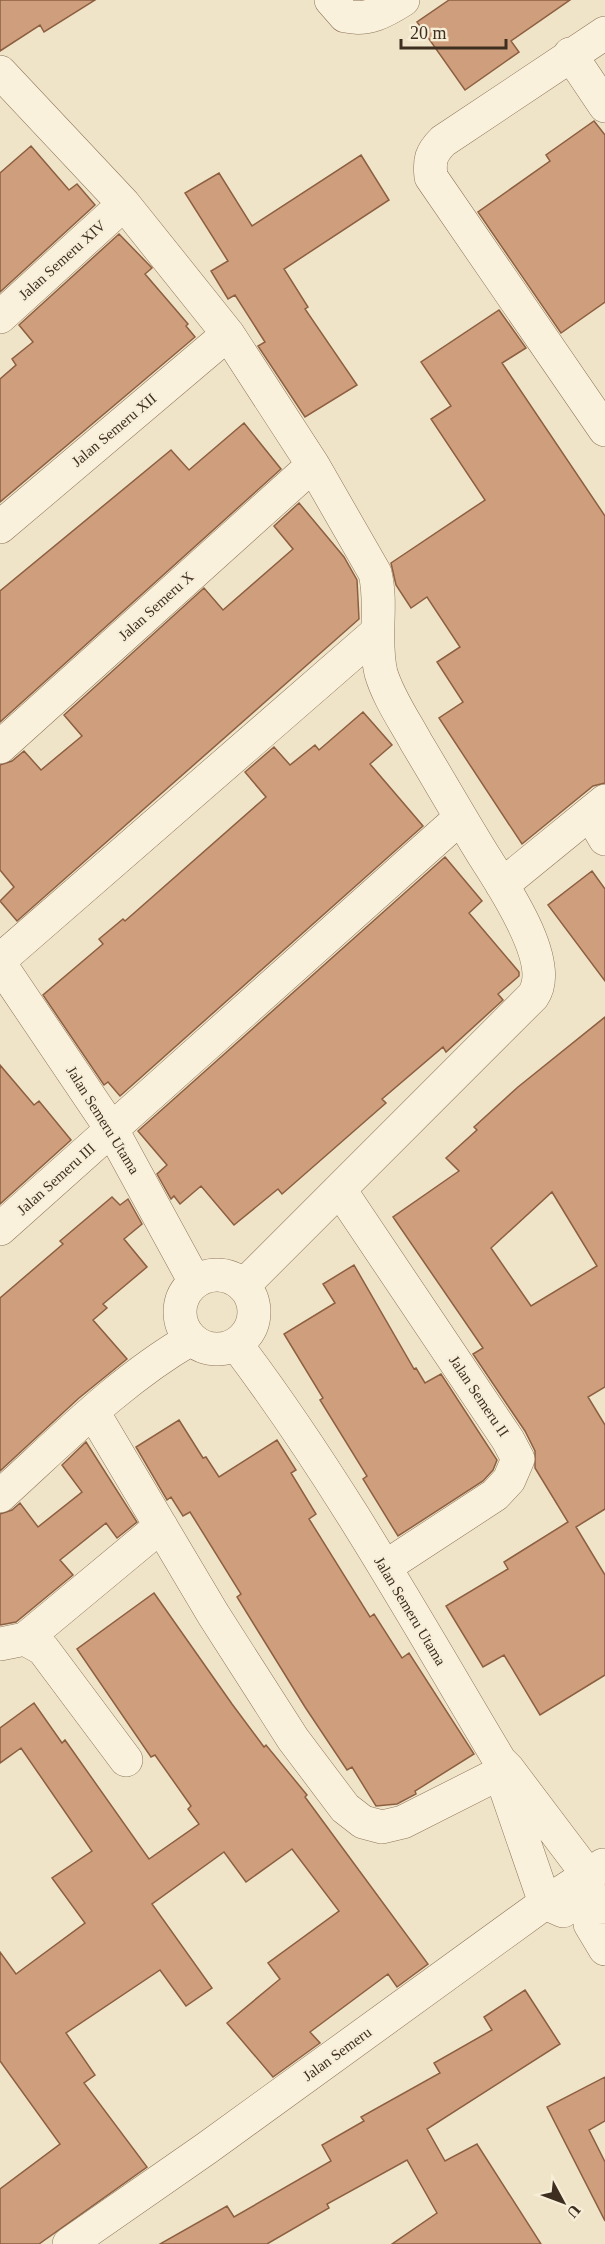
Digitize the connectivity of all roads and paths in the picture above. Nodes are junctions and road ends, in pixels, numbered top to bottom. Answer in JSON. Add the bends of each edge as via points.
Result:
{"nodes":[{"id":1,"x":403,"y":0,"type":"edge"},
{"id":2,"x":332,"y":2,"type":"edge"},
{"id":3,"x":605,"y":33,"type":"edge"},
{"id":4,"x":570,"y":54,"type":"junction"},
{"id":5,"x":7,"y":93,"type":"edge"},
{"id":6,"x":605,"y":106,"type":"edge"},
{"id":7,"x":124,"y":204,"type":"junction"},
{"id":8,"x":0,"y":316,"type":"edge"},
{"id":9,"x":228,"y":334,"type":"junction"},
{"id":10,"x":605,"y":430,"type":"edge"},
{"id":11,"x":313,"y":465,"type":"junction"},
{"id":12,"x":0,"y":527,"type":"edge"},
{"id":13,"x":377,"y":632,"type":"junction"},
{"id":14,"x":0,"y":747,"type":"edge"},
{"id":15,"x":600,"y":817,"type":"edge"},
{"id":16,"x":460,"y":818,"type":"junction"},
{"id":17,"x":502,"y":885,"type":"junction"},
{"id":18,"x":0,"y":962,"type":"edge"},
{"id":19,"x":112,"y":1130,"type":"junction"},
{"id":20,"x":339,"y":1190,"type":"junction"},
{"id":21,"x":0,"y":1229,"type":"edge"},
{"id":22,"x":195,"y":1282,"type":"junction"},
{"id":23,"x":243,"y":1286,"type":"junction"},
{"id":24,"x":191,"y":1339,"type":"junction"},
{"id":25,"x":236,"y":1344,"type":"junction"},
{"id":26,"x":93,"y":1412,"type":"junction"},
{"id":27,"x":0,"y":1496,"type":"edge"},
{"id":28,"x":161,"y":1526,"type":"junction"},
{"id":29,"x":385,"y":1567,"type":"junction"},
{"id":30,"x":13,"y":1642,"type":"edge"},
{"id":31,"x":126,"y":1760,"type":"dead end"},
{"id":32,"x":503,"y":1768,"type":"junction"},
{"id":33,"x":596,"y":1869,"type":"edge"},
{"id":34,"x":544,"y":1903,"type":"junction"},
{"id":35,"x":597,"y":1936,"type":"edge"},
{"id":36,"x":69,"y":2244,"type":"edge"}],
"edges":[{"from":1,"to":2,"type":"street","via":[[386,12],[357,19],[345,16]]},
{"from":3,"to":4,"type":"street"},
{"from":4,"to":6,"type":"street"},
{"from":4,"to":10,"type":"street","via":[[443,141],[429,162],[431,177]]},
{"from":5,"to":7,"type":"street"},
{"from":7,"to":8,"type":"street","name":"Jalan Semeru XIV"},
{"from":7,"to":9,"type":"street"},
{"from":9,"to":11,"type":"street"},
{"from":9,"to":12,"type":"street","name":"Jalan Semeru XII"},
{"from":11,"to":13,"type":"street","via":[[375,573]]},
{"from":11,"to":14,"type":"street","name":"Jalan Semeru X"},
{"from":13,"to":16,"type":"street","via":[[382,675],[392,699]]},
{"from":13,"to":18,"type":"street"},
{"from":15,"to":17,"type":"street"},
{"from":16,"to":17,"type":"street"},
{"from":16,"to":19,"type":"street","name":"Jalan Semeru III"},
{"from":17,"to":20,"type":"street","via":[[534,947],[540,965],[539,987]]},
{"from":18,"to":19,"type":"street","name":"Jalan Semeru Utama"},
{"from":19,"to":21,"type":"street","name":"Jalan Semeru III"},
{"from":19,"to":22,"type":"street","name":"Jalan Semeru Utama"},
{"from":20,"to":23,"type":"street"},
{"from":20,"to":29,"type":"street","name":"Jalan Semeru II","via":[[518,1459],[509,1480],[495,1495]]},
{"from":22,"to":23,"type":"street","via":[[220,1275]]},
{"from":22,"to":24,"type":"street","via":[[186,1292],[180,1310]]},
{"from":23,"to":25,"type":"street","via":[[252,1300],[254,1316],[248,1332]]},
{"from":24,"to":25,"type":"street","via":[[208,1348]]},
{"from":24,"to":26,"type":"street","via":[[161,1357]]},
{"from":25,"to":29,"type":"street","name":"Jalan Semeru Utama"},
{"from":26,"to":27,"type":"street"},
{"from":26,"to":28,"type":"street"},
{"from":28,"to":30,"type":"street"},
{"from":28,"to":32,"type":"street","via":[[293,1739],[345,1808],[363,1822],[381,1827],[403,1822]]},
{"from":29,"to":32,"type":"street","name":"Jalan Semeru Utama"},
{"from":30,"to":31,"type":"street","via":[[43,1649]]},
{"from":32,"to":33,"type":"street","name":"Jalan Semeru Utama"},
{"from":32,"to":34,"type":"street"},
{"from":33,"to":34,"type":"street","name":"Jalan Semeru"},
{"from":33,"to":35,"type":"street"},
{"from":34,"to":35,"type":"street"},
{"from":34,"to":36,"type":"street","name":"Jalan Semeru"}]}
